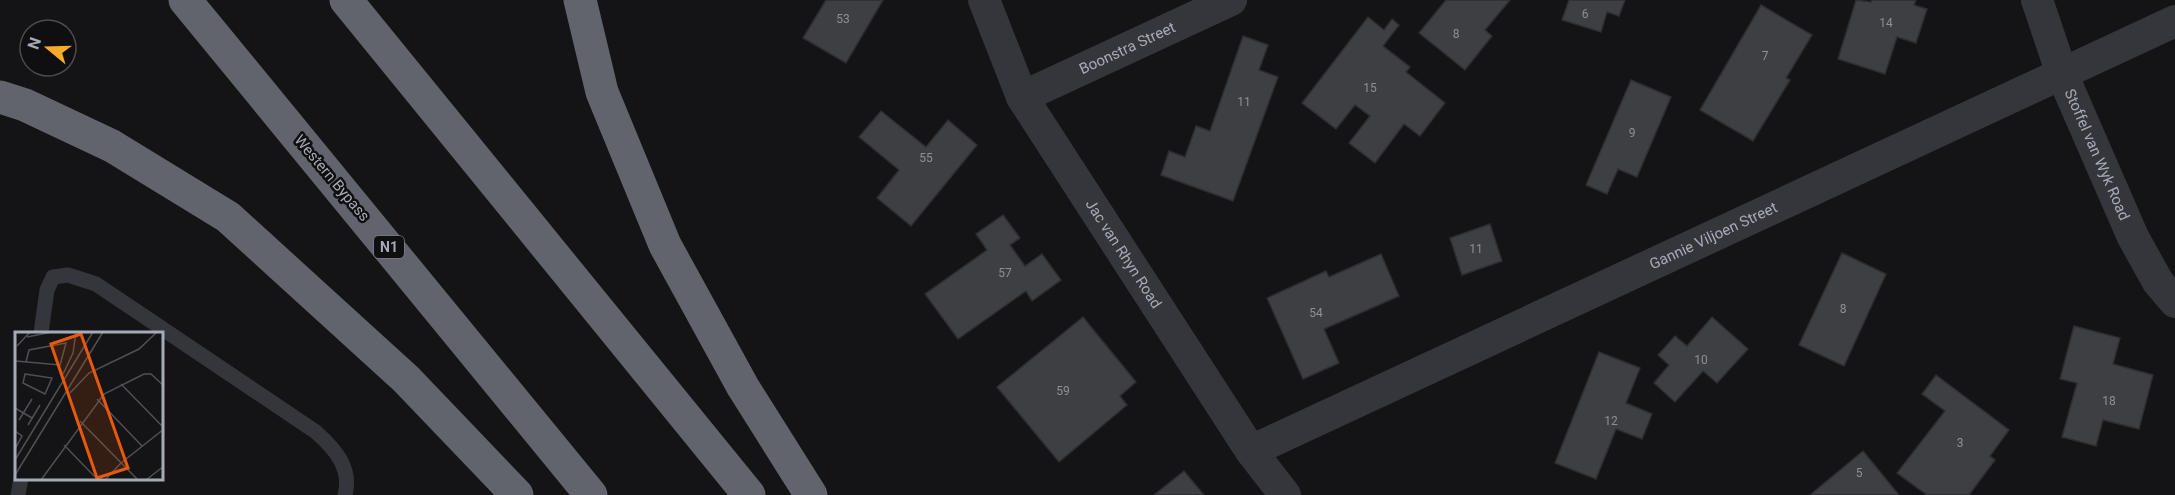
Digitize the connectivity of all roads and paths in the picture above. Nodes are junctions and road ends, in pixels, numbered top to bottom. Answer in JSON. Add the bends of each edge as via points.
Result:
{"nodes":[{"id":1,"x":185,"y":0,"type":"edge"},
{"id":2,"x":346,"y":0,"type":"edge"},
{"id":3,"x":580,"y":0,"type":"edge"},
{"id":4,"x":984,"y":0,"type":"edge"},
{"id":5,"x":1231,"y":0,"type":"edge"},
{"id":6,"x":2037,"y":0,"type":"edge"},
{"id":7,"x":2175,"y":21,"type":"edge"},
{"id":8,"x":2062,"y":74,"type":"junction"},
{"id":9,"x":0,"y":97,"type":"edge"},
{"id":10,"x":1022,"y":97,"type":"junction"},
{"id":11,"x":2175,"y":302,"type":"edge"},
{"id":12,"x":41,"y":332,"type":"edge"},
{"id":13,"x":1251,"y":451,"type":"junction"},
{"id":14,"x":21,"y":480,"type":"edge"},
{"id":15,"x":18,"y":495,"type":"edge"},
{"id":16,"x":345,"y":495,"type":"edge"},
{"id":17,"x":517,"y":495,"type":"edge"},
{"id":18,"x":591,"y":495,"type":"edge"},
{"id":19,"x":749,"y":495,"type":"edge"},
{"id":20,"x":811,"y":495,"type":"edge"},
{"id":21,"x":1285,"y":495,"type":"edge"}],
"edges":[{"from":1,"to":18,"type":"highway","name":"Western Bypass","number":"N1"},
{"from":2,"to":19,"type":"highway"},
{"from":3,"to":20,"type":"highway","via":[[602,92],[665,245],[743,387]]},
{"from":4,"to":10,"type":"street","name":"Jac van Rhyn Road"},
{"from":5,"to":10,"type":"street","name":"Boonstra Street"},
{"from":6,"to":8,"type":"street","name":"Stoffel van Wyk Road"},
{"from":7,"to":8,"type":"street","name":"Gannie Viljoen Street"},
{"from":8,"to":11,"type":"street","name":"Stoffel van Wyk Road","via":[[2133,237],[2158,282]]},
{"from":8,"to":13,"type":"street","name":"Gannie Viljoen Street"},
{"from":9,"to":17,"type":"highway","via":[[112,146],[228,217],[406,379]]},
{"from":10,"to":13,"type":"street","name":"Jac van Rhyn Road"},
{"from":12,"to":16,"type":"lane","via":[[47,290],[53,277],[68,275],[96,284],[316,432],[343,462],[347,476]]},
{"from":13,"to":21,"type":"street","name":"Jac van Rhyn Road"},
{"from":14,"to":15,"type":"lane"}]}
